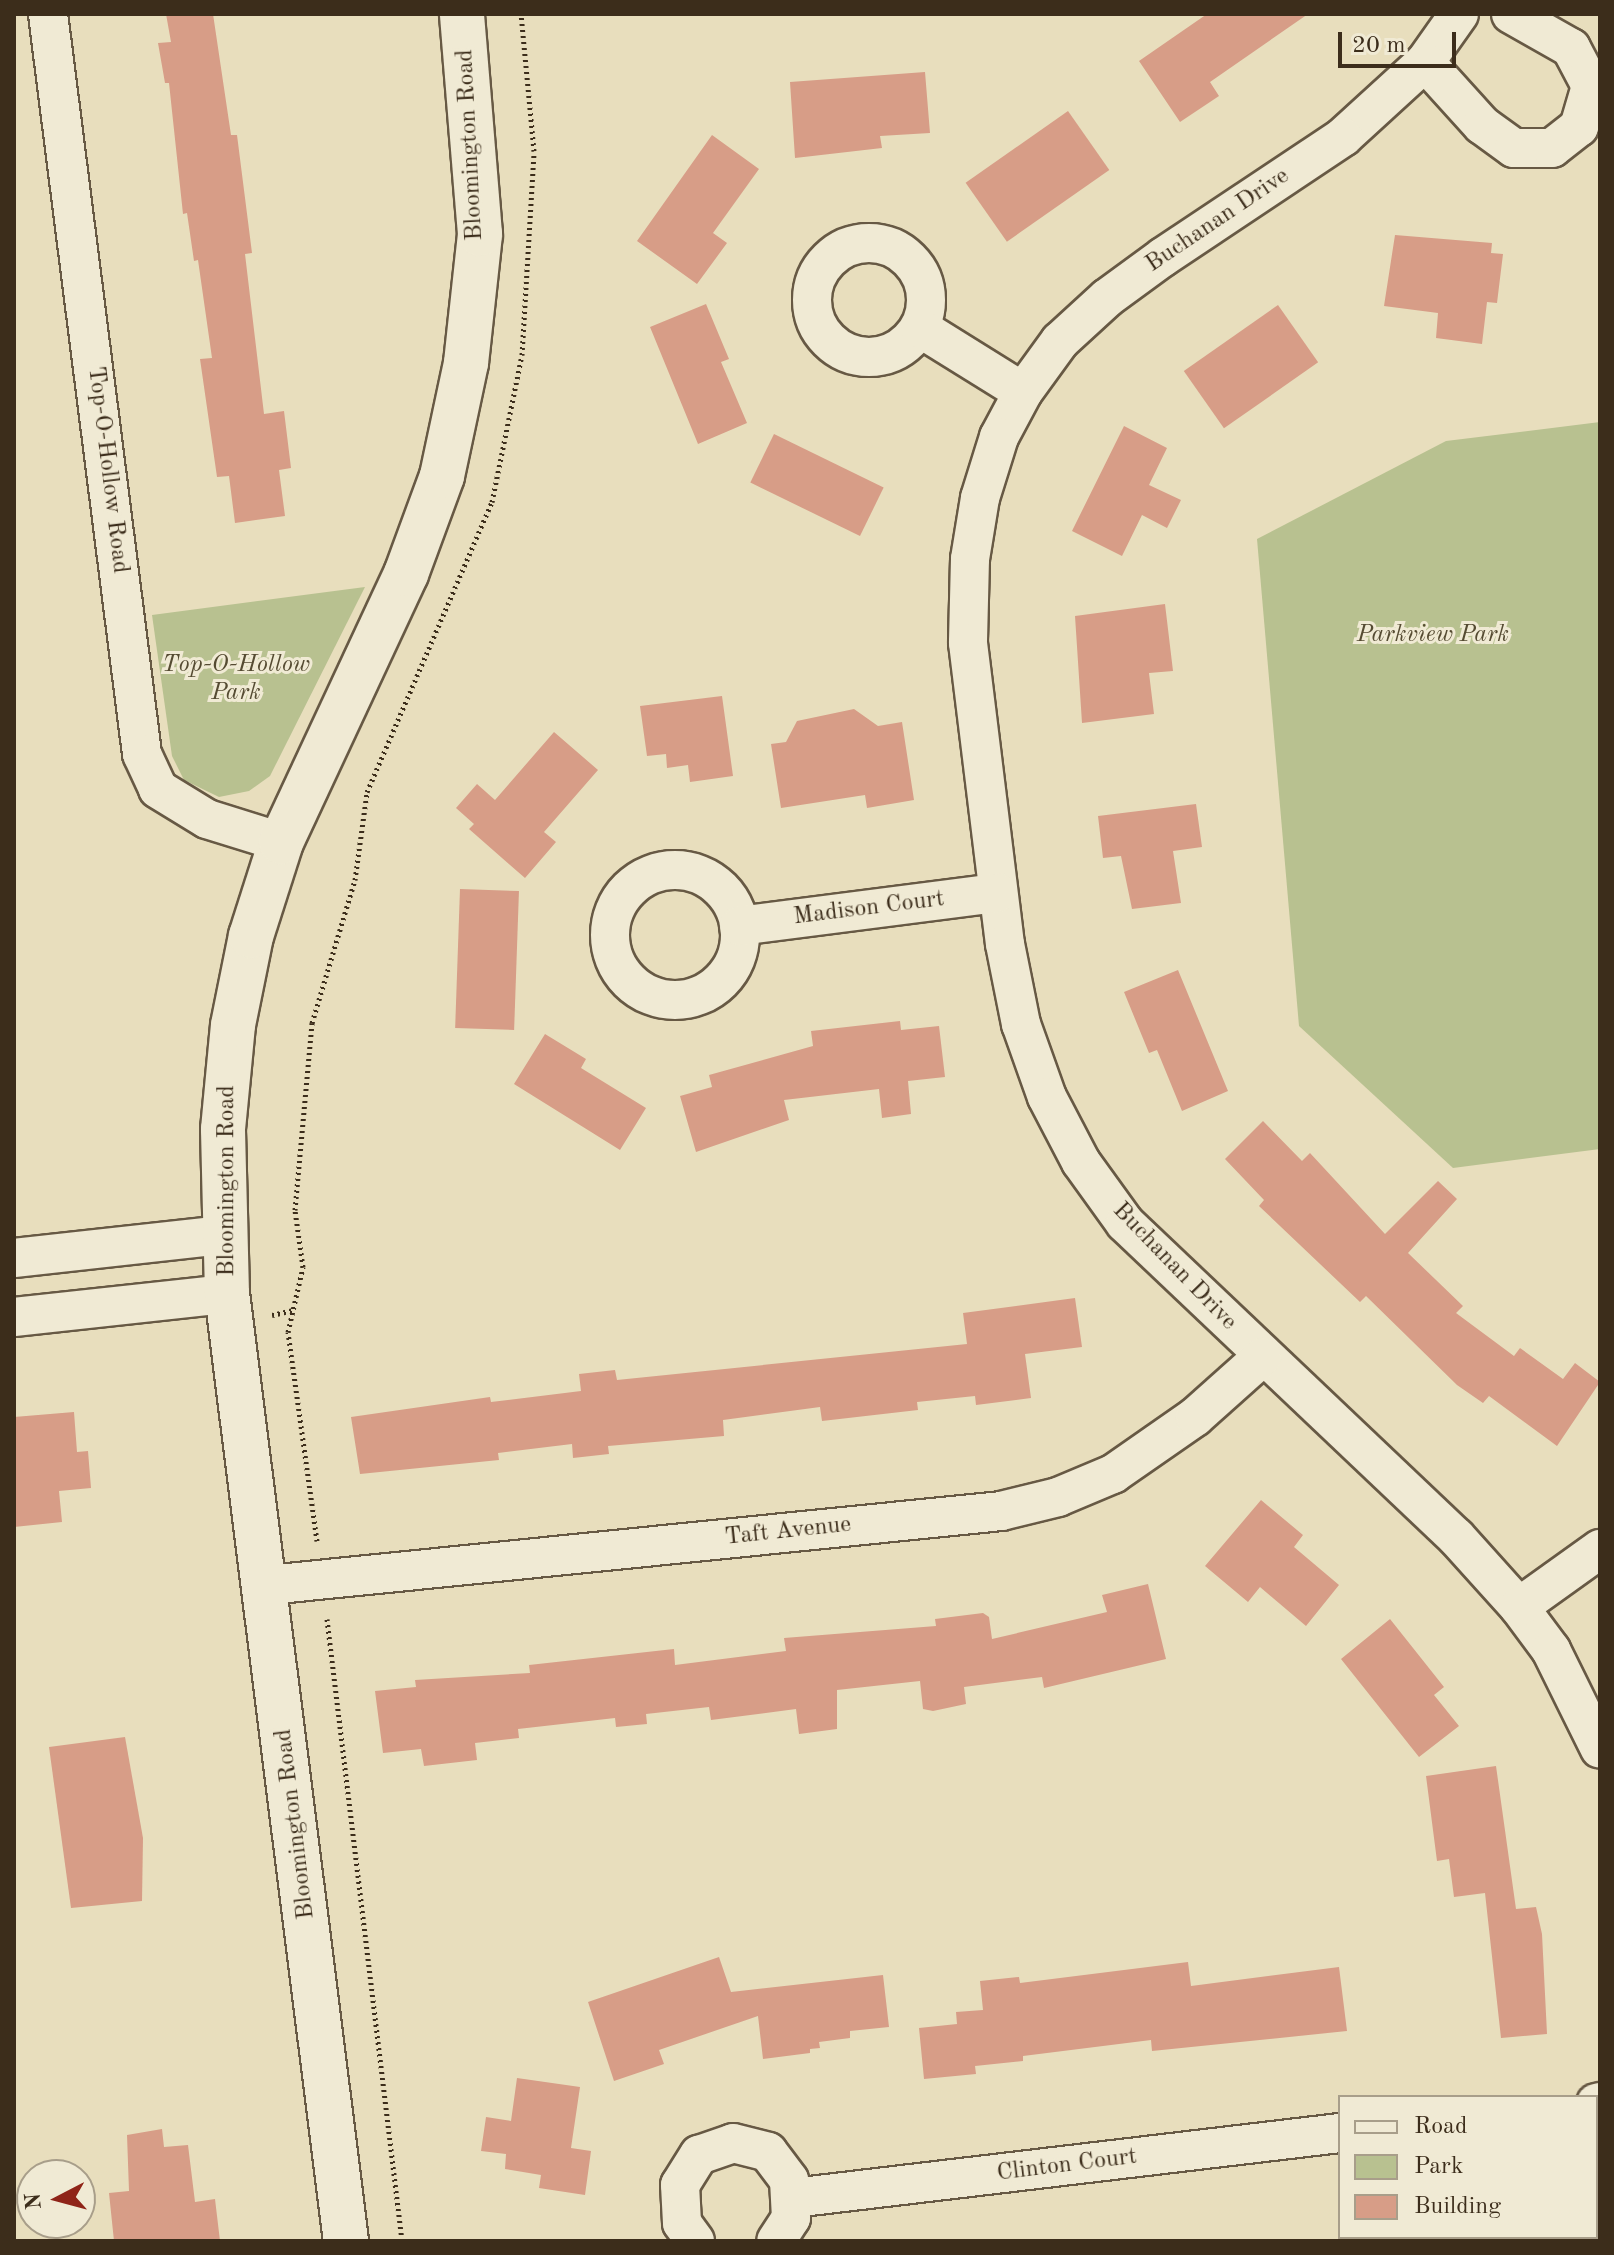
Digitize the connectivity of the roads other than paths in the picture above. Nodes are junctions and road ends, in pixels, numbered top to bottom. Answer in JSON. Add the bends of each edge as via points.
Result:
{"nodes":[{"id":1,"x":48,"y":14,"type":"edge"},
{"id":2,"x":462,"y":14,"type":"edge"},
{"id":3,"x":1459,"y":14,"type":"edge"},
{"id":4,"x":1511,"y":14,"type":"edge"},
{"id":5,"x":1425,"y":62,"type":"junction"},
{"id":6,"x":920,"y":328,"type":"dead end"},
{"id":7,"x":1023,"y":392,"type":"junction"},
{"id":8,"x":281,"y":842,"type":"junction"},
{"id":9,"x":998,"y":893,"type":"junction"},
{"id":10,"x":739,"y":926,"type":"dead end"},
{"id":11,"x":224,"y":1235,"type":"junction"},
{"id":12,"x":14,"y":1258,"type":"edge"},
{"id":13,"x":227,"y":1294,"type":"junction"},
{"id":14,"x":14,"y":1317,"type":"edge"},
{"id":15,"x":1262,"y":1357,"type":"junction"},
{"id":16,"x":1600,"y":1549,"type":"edge"},
{"id":17,"x":268,"y":1585,"type":"junction"},
{"id":18,"x":1519,"y":1607,"type":"junction"},
{"id":19,"x":1600,"y":1749,"type":"edge"},
{"id":20,"x":1338,"y":2133,"type":"edge"},
{"id":21,"x":793,"y":2198,"type":"junction"},
{"id":22,"x":346,"y":2241,"type":"edge"},
{"id":23,"x":695,"y":2241,"type":"edge"},
{"id":24,"x":776,"y":2241,"type":"edge"}],
"edges":[{"from":1,"to":8,"type":"street","name":"Top-O-Hollow Road","via":[[142,754],[158,789],[207,819]]},
{"from":2,"to":8,"type":"street","name":"Bloomington Road","via":[[480,234],[466,363],[442,476],[406,574]]},
{"from":3,"to":5,"type":"street","name":"Buchanan Drive"},
{"from":4,"to":5,"type":"street","via":[[1571,48],[1591,86],[1579,127],[1552,148],[1514,148],[1482,125]]},
{"from":5,"to":7,"type":"street","name":"Buchanan Drive","via":[[1343,137],[1107,298],[1060,341]]},
{"from":6,"to":7,"type":"street"},
{"from":7,"to":9,"type":"street","name":"Buchanan Drive","via":[[999,437],[980,498],[970,559],[968,643]]},
{"from":8,"to":11,"type":"street","name":"Bloomington Road","via":[[251,936],[233,1025],[223,1129]]},
{"from":9,"to":10,"type":"street","name":"Madison Court"},
{"from":9,"to":15,"type":"street","name":"Buchanan Drive","via":[[1021,1024],[1047,1097],[1081,1162],[1125,1223]]},
{"from":11,"to":12,"type":"street"},
{"from":11,"to":13,"type":"street","name":"Bloomington Road"},
{"from":13,"to":14,"type":"street"},
{"from":13,"to":17,"type":"street","name":"Bloomington Road"},
{"from":15,"to":17,"type":"street","name":"Taft Avenue","via":[[1195,1417],[1113,1474],[1058,1497],[1001,1511]]},
{"from":15,"to":18,"type":"street","name":"Buchanan Drive","via":[[1456,1537]]},
{"from":16,"to":18,"type":"street"},
{"from":17,"to":22,"type":"street","name":"Bloomington Road"},
{"from":18,"to":19,"type":"street","name":"Buchanan Drive","via":[[1551,1650]]},
{"from":20,"to":21,"type":"street","name":"Clinton Court"},
{"from":21,"to":23,"type":"street","via":[[789,2180],[768,2152],[751,2145],[715,2146],[699,2155],[680,2185],[682,2223]]},
{"from":21,"to":24,"type":"street","via":[[791,2218]]}]}
